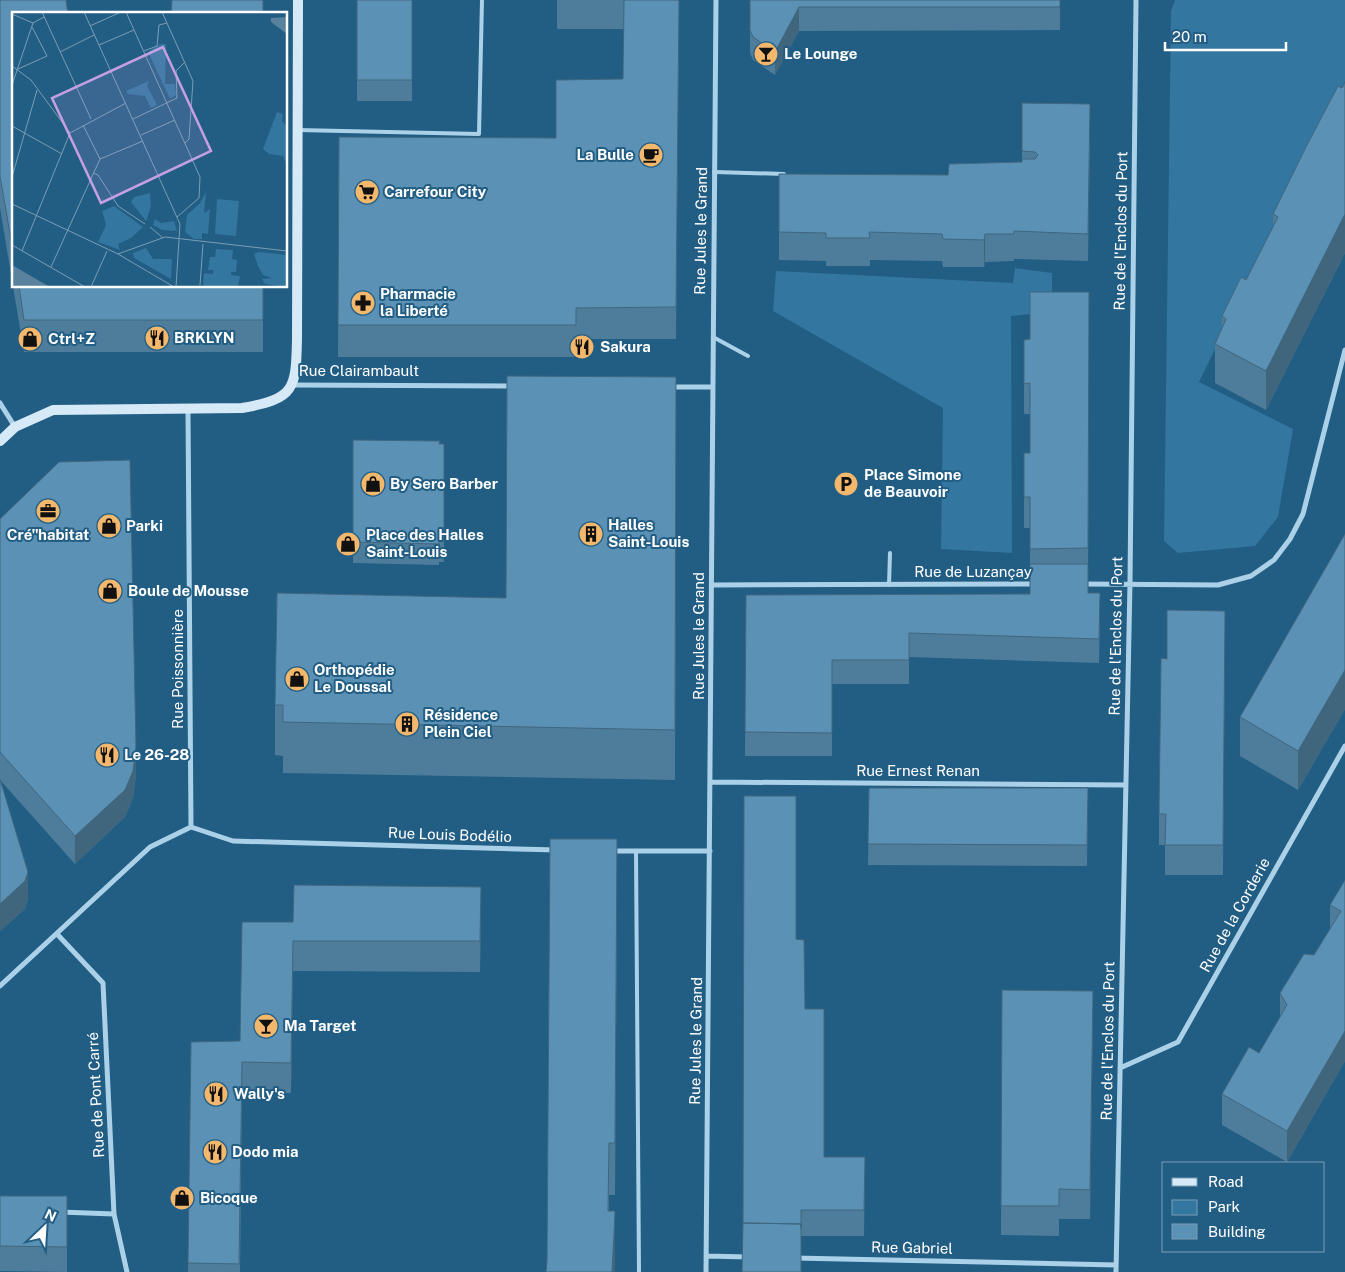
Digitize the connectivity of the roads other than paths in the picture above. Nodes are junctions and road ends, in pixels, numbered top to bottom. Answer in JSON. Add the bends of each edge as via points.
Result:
{"nodes":[{"id":1,"x":298,"y":0,"type":"edge"},
{"id":2,"x":482,"y":0,"type":"edge"},
{"id":3,"x":716,"y":0,"type":"edge"},
{"id":4,"x":1136,"y":0,"type":"edge"},
{"id":5,"x":297,"y":130,"type":"junction"},
{"id":6,"x":714,"y":172,"type":"junction"},
{"id":7,"x":794,"y":175,"type":"edge"},
{"id":8,"x":713,"y":337,"type":"junction"},
{"id":9,"x":1345,"y":350,"type":"edge"},
{"id":10,"x":748,"y":356,"type":"dead end"},
{"id":11,"x":293,"y":385,"type":"junction"},
{"id":12,"x":515,"y":386,"type":"edge"},
{"id":13,"x":663,"y":387,"type":"edge"},
{"id":14,"x":713,"y":387,"type":"junction"},
{"id":15,"x":0,"y":403,"type":"edge"},
{"id":16,"x":188,"y":410,"type":"junction"},
{"id":17,"x":15,"y":428,"type":"junction"},
{"id":18,"x":0,"y":442,"type":"edge"},
{"id":19,"x":890,"y":553,"type":"dead end"},
{"id":20,"x":1130,"y":583,"type":"junction"},
{"id":21,"x":1043,"y":584,"type":"edge"},
{"id":22,"x":1072,"y":584,"type":"edge"},
{"id":23,"x":712,"y":585,"type":"junction"},
{"id":24,"x":889,"y":585,"type":"junction"},
{"id":25,"x":1345,"y":746,"type":"edge"},
{"id":26,"x":711,"y":782,"type":"junction"},
{"id":27,"x":1126,"y":784,"type":"junction"},
{"id":28,"x":191,"y":827,"type":"junction"},
{"id":29,"x":562,"y":850,"type":"edge"},
{"id":30,"x":609,"y":851,"type":"edge"},
{"id":31,"x":636,"y":851,"type":"junction"},
{"id":32,"x":710,"y":851,"type":"junction"},
{"id":33,"x":57,"y":934,"type":"junction"},
{"id":34,"x":0,"y":986,"type":"edge"},
{"id":35,"x":1120,"y":1068,"type":"junction"},
{"id":36,"x":58,"y":1212,"type":"edge"},
{"id":37,"x":114,"y":1214,"type":"junction"},
{"id":38,"x":706,"y":1256,"type":"junction"},
{"id":39,"x":757,"y":1258,"type":"edge"},
{"id":40,"x":787,"y":1258,"type":"edge"},
{"id":41,"x":1116,"y":1265,"type":"junction"},
{"id":42,"x":127,"y":1272,"type":"edge"},
{"id":43,"x":639,"y":1272,"type":"edge"},
{"id":44,"x":706,"y":1272,"type":"edge"},
{"id":45,"x":1116,"y":1272,"type":"edge"}],
"edges":[{"from":1,"to":5,"type":"street"},
{"from":2,"to":5,"type":"lane","via":[[479,134]]},
{"from":3,"to":6,"type":"street","name":"Rue Jules le Grand"},
{"from":4,"to":20,"type":"street","name":"Rue de l'Enclos du Port"},
{"from":5,"to":11,"type":"street","via":[[296,372]]},
{"from":6,"to":7,"type":"lane"},
{"from":6,"to":8,"type":"street","name":"Rue Jules le Grand"},
{"from":8,"to":10,"type":"lane"},
{"from":8,"to":14,"type":"street","name":"Rue Jules le Grand"},
{"from":9,"to":20,"type":"street","via":[[1303,514],[1274,560],[1251,576],[1218,585]]},
{"from":11,"to":12,"type":"street","name":"Rue Clairambault"},
{"from":11,"to":16,"type":"street","name":"Rue Clairambault","via":[[264,404]]},
{"from":13,"to":14,"type":"street"},
{"from":14,"to":23,"type":"street","name":"Rue Jules le Grand"},
{"from":15,"to":17,"type":"street"},
{"from":16,"to":17,"type":"street","name":"Rue Clairambault","via":[[53,410]]},
{"from":16,"to":28,"type":"street","name":"Rue Poissonnière"},
{"from":17,"to":18,"type":"street","name":"Rue Clairambault"},
{"from":19,"to":24,"type":"lane"},
{"from":20,"to":22,"type":"street"},
{"from":20,"to":27,"type":"street","name":"Rue de l'Enclos du Port"},
{"from":21,"to":24,"type":"street","name":"Rue de Luzançay"},
{"from":23,"to":24,"type":"street","name":"Rue de Luzançay"},
{"from":23,"to":26,"type":"street","name":"Rue Jules le Grand"},
{"from":25,"to":35,"type":"street","name":"Rue de la Corderie","via":[[1178,1042]]},
{"from":26,"to":27,"type":"street","name":"Rue Ernest Renan"},
{"from":26,"to":32,"type":"street","name":"Rue Jules le Grand"},
{"from":27,"to":35,"type":"street","name":"Rue de l'Enclos du Port"},
{"from":28,"to":29,"type":"street","name":"Rue Louis Bodélio","via":[[233,841]]},
{"from":28,"to":33,"type":"street","via":[[150,847]]},
{"from":30,"to":31,"type":"street"},
{"from":31,"to":32,"type":"street"},
{"from":31,"to":43,"type":"lane"},
{"from":32,"to":38,"type":"street","name":"Rue Jules le Grand"},
{"from":33,"to":34,"type":"street"},
{"from":33,"to":37,"type":"street","name":"Rue de Pont Carré","via":[[103,983]]},
{"from":35,"to":41,"type":"street","name":"Rue de l'Enclos du Port"},
{"from":36,"to":37,"type":"street"},
{"from":37,"to":42,"type":"street","name":"Rue de Pont Carré"},
{"from":38,"to":39,"type":"street"},
{"from":38,"to":44,"type":"street","name":"Rue Jules le Grand"},
{"from":40,"to":41,"type":"street","name":"Rue Gabriel"},
{"from":41,"to":45,"type":"street","name":"Rue de l'Enclos du Port"}]}
